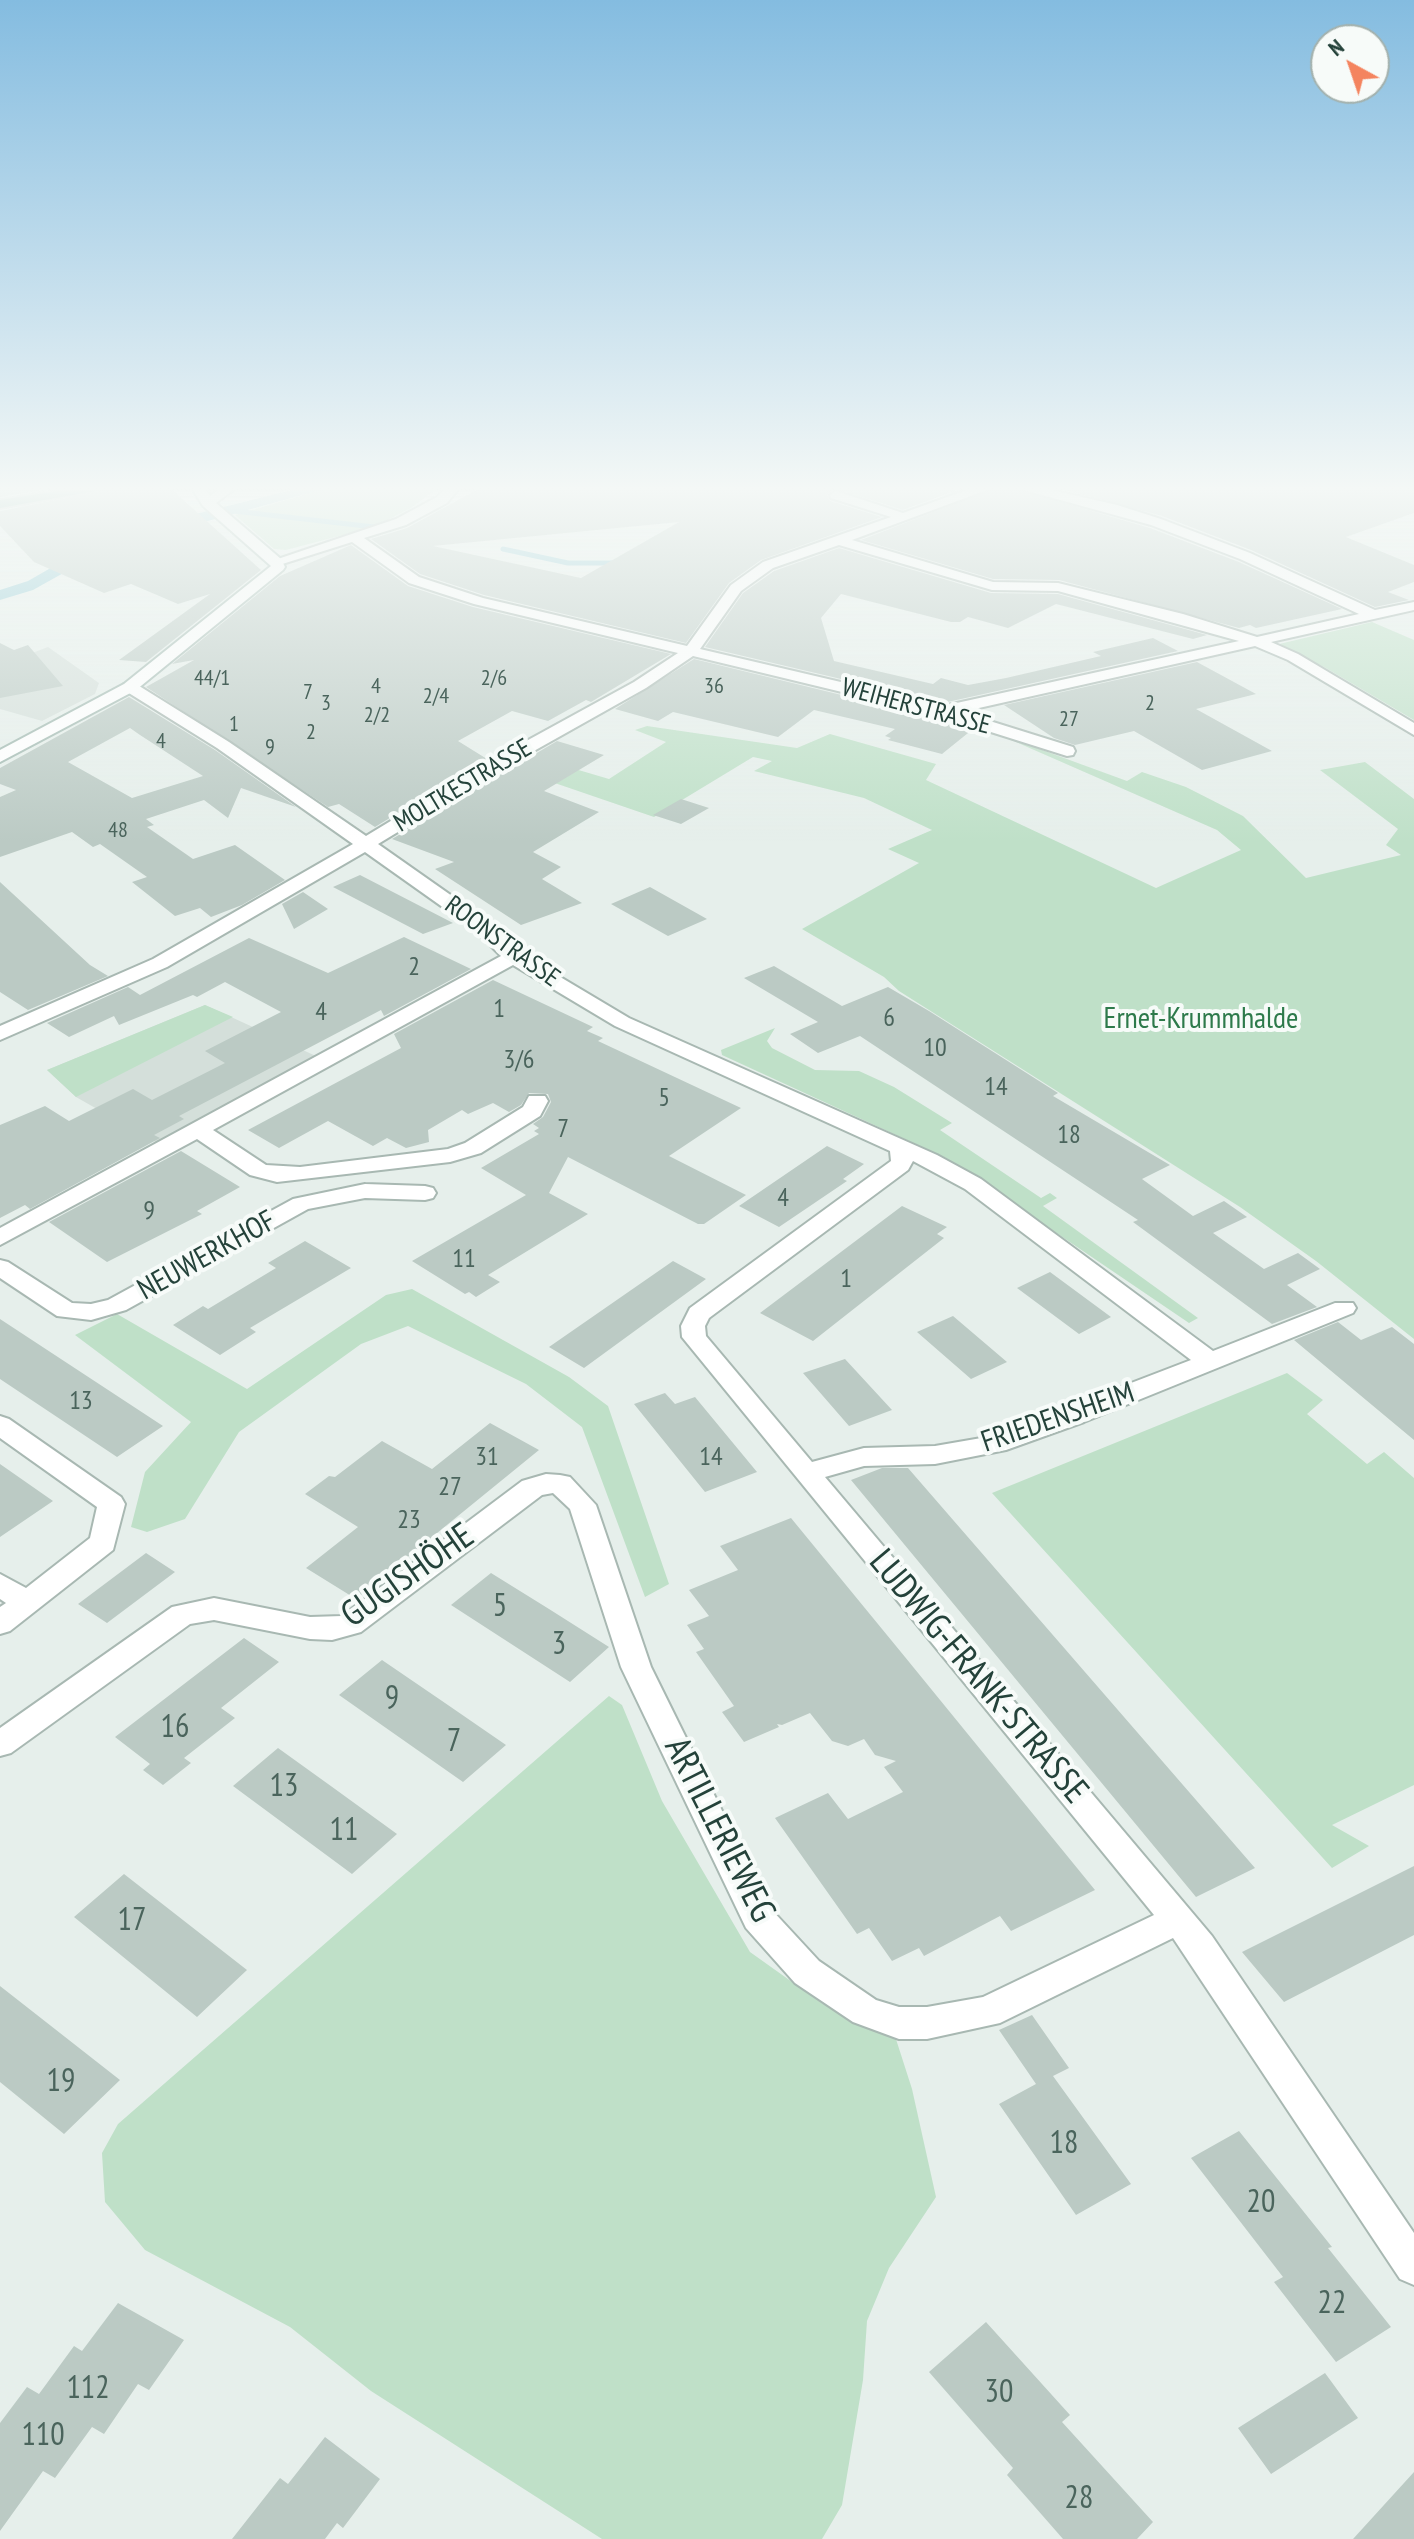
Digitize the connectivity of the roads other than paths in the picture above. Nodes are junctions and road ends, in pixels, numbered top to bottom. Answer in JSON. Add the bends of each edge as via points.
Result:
{"nodes":[{"id":1,"x":232,"y":605,"type":"edge"},
{"id":2,"x":499,"y":605,"type":"edge"},
{"id":3,"x":724,"y":605,"type":"edge"},
{"id":4,"x":1132,"y":605,"type":"edge"},
{"id":5,"x":1353,"y":605,"type":"edge"},
{"id":6,"x":1414,"y":606,"type":"edge"},
{"id":7,"x":1374,"y":615,"type":"junction"},
{"id":8,"x":1253,"y":640,"type":"junction"},
{"id":9,"x":692,"y":650,"type":"junction"},
{"id":10,"x":130,"y":687,"type":"junction"},
{"id":11,"x":942,"y":711,"type":"junction"},
{"id":12,"x":1414,"y":730,"type":"edge"},
{"id":13,"x":1067,"y":751,"type":"dead end"},
{"id":14,"x":0,"y":757,"type":"edge"},
{"id":15,"x":366,"y":844,"type":"junction"},
{"id":16,"x":513,"y":957,"type":"junction"},
{"id":17,"x":0,"y":1034,"type":"edge"},
{"id":18,"x":537,"y":1101,"type":"dead end"},
{"id":19,"x":199,"y":1131,"type":"junction"},
{"id":20,"x":901,"y":1149,"type":"junction"},
{"id":21,"x":425,"y":1193,"type":"dead end"},
{"id":22,"x":0,"y":1238,"type":"edge"},
{"id":23,"x":0,"y":1267,"type":"edge"},
{"id":24,"x":1344,"y":1308,"type":"dead end"},
{"id":25,"x":1210,"y":1362,"type":"junction"},
{"id":26,"x":0,"y":1425,"type":"edge"},
{"id":27,"x":808,"y":1472,"type":"junction"},
{"id":28,"x":560,"y":1484,"type":"joint"},
{"id":29,"x":0,"y":1584,"type":"edge"},
{"id":30,"x":26,"y":1603,"type":"junction"},
{"id":31,"x":0,"y":1623,"type":"edge"},
{"id":32,"x":0,"y":1744,"type":"edge"},
{"id":33,"x":1178,"y":1919,"type":"junction"},
{"id":34,"x":1414,"y":2266,"type":"edge"}],
"edges":[{"from":1,"to":10,"type":"street"},
{"from":2,"to":9,"type":"street","name":"WEIHERSTRASSE"},
{"from":3,"to":9,"type":"street","name":"MOLTKESTRASSE"},
{"from":4,"to":8,"type":"street"},
{"from":5,"to":7,"type":"street"},
{"from":6,"to":7,"type":"street"},
{"from":7,"to":8,"type":"street"},
{"from":8,"to":11,"type":"street"},
{"from":8,"to":12,"type":"street","via":[[1293,657]]},
{"from":9,"to":11,"type":"street","name":"WEIHERSTRASSE"},
{"from":9,"to":15,"type":"street","name":"MOLTKESTRASSE"},
{"from":10,"to":14,"type":"street"},
{"from":10,"to":15,"type":"street","name":"ROONSTRASSE"},
{"from":11,"to":13,"type":"street","name":"WEIHERSTRASSE"},
{"from":15,"to":16,"type":"street","name":"ROONSTRASSE","via":[[482,926]]},
{"from":15,"to":17,"type":"street","name":"MOLTKESTRASSE","via":[[160,963]]},
{"from":16,"to":19,"type":"street"},
{"from":16,"to":20,"type":"street","name":"ROONSTRASSE","via":[[622,1022]]},
{"from":18,"to":19,"type":"street","name":"NEUWERKHOF","via":[[532,1111],[473,1148],[300,1174],[258,1170]]},
{"from":19,"to":22,"type":"street"},
{"from":20,"to":25,"type":"street","via":[[973,1184]]},
{"from":20,"to":27,"type":"street","name":"LUDWIG-FRANK-STRASSE","via":[[900,1165],[699,1314],[693,1326],[694,1337]]},
{"from":21,"to":23,"type":"street","name":"NEUWERKHOF","via":[[365,1191],[301,1204],[117,1305],[91,1312],[66,1311]]},
{"from":24,"to":25,"type":"street","name":"FRIEDENSHEIM"},
{"from":25,"to":27,"type":"street","name":"FRIEDENSHEIM","via":[[997,1444],[935,1455],[864,1457]]},
{"from":26,"to":30,"type":"street","via":[[111,1504],[103,1543]]},
{"from":27,"to":33,"type":"street","name":"LUDWIG-FRANK-STRASSE"},
{"from":28,"to":32,"type":"street","name":"GUGISHÖHE","via":[[532,1488],[351,1624],[310,1628],[214,1609],[182,1615]]},
{"from":28,"to":33,"type":"street","name":"ARTILLERIEWEG","via":[[582,1505],[636,1667],[758,1918],[807,1972],[865,2011],[899,2023],[927,2023],[988,2012]]},
{"from":29,"to":30,"type":"street"},
{"from":30,"to":31,"type":"street"},
{"from":33,"to":34,"type":"street","name":"LUDWIG-FRANK-STRASSE"}]}
